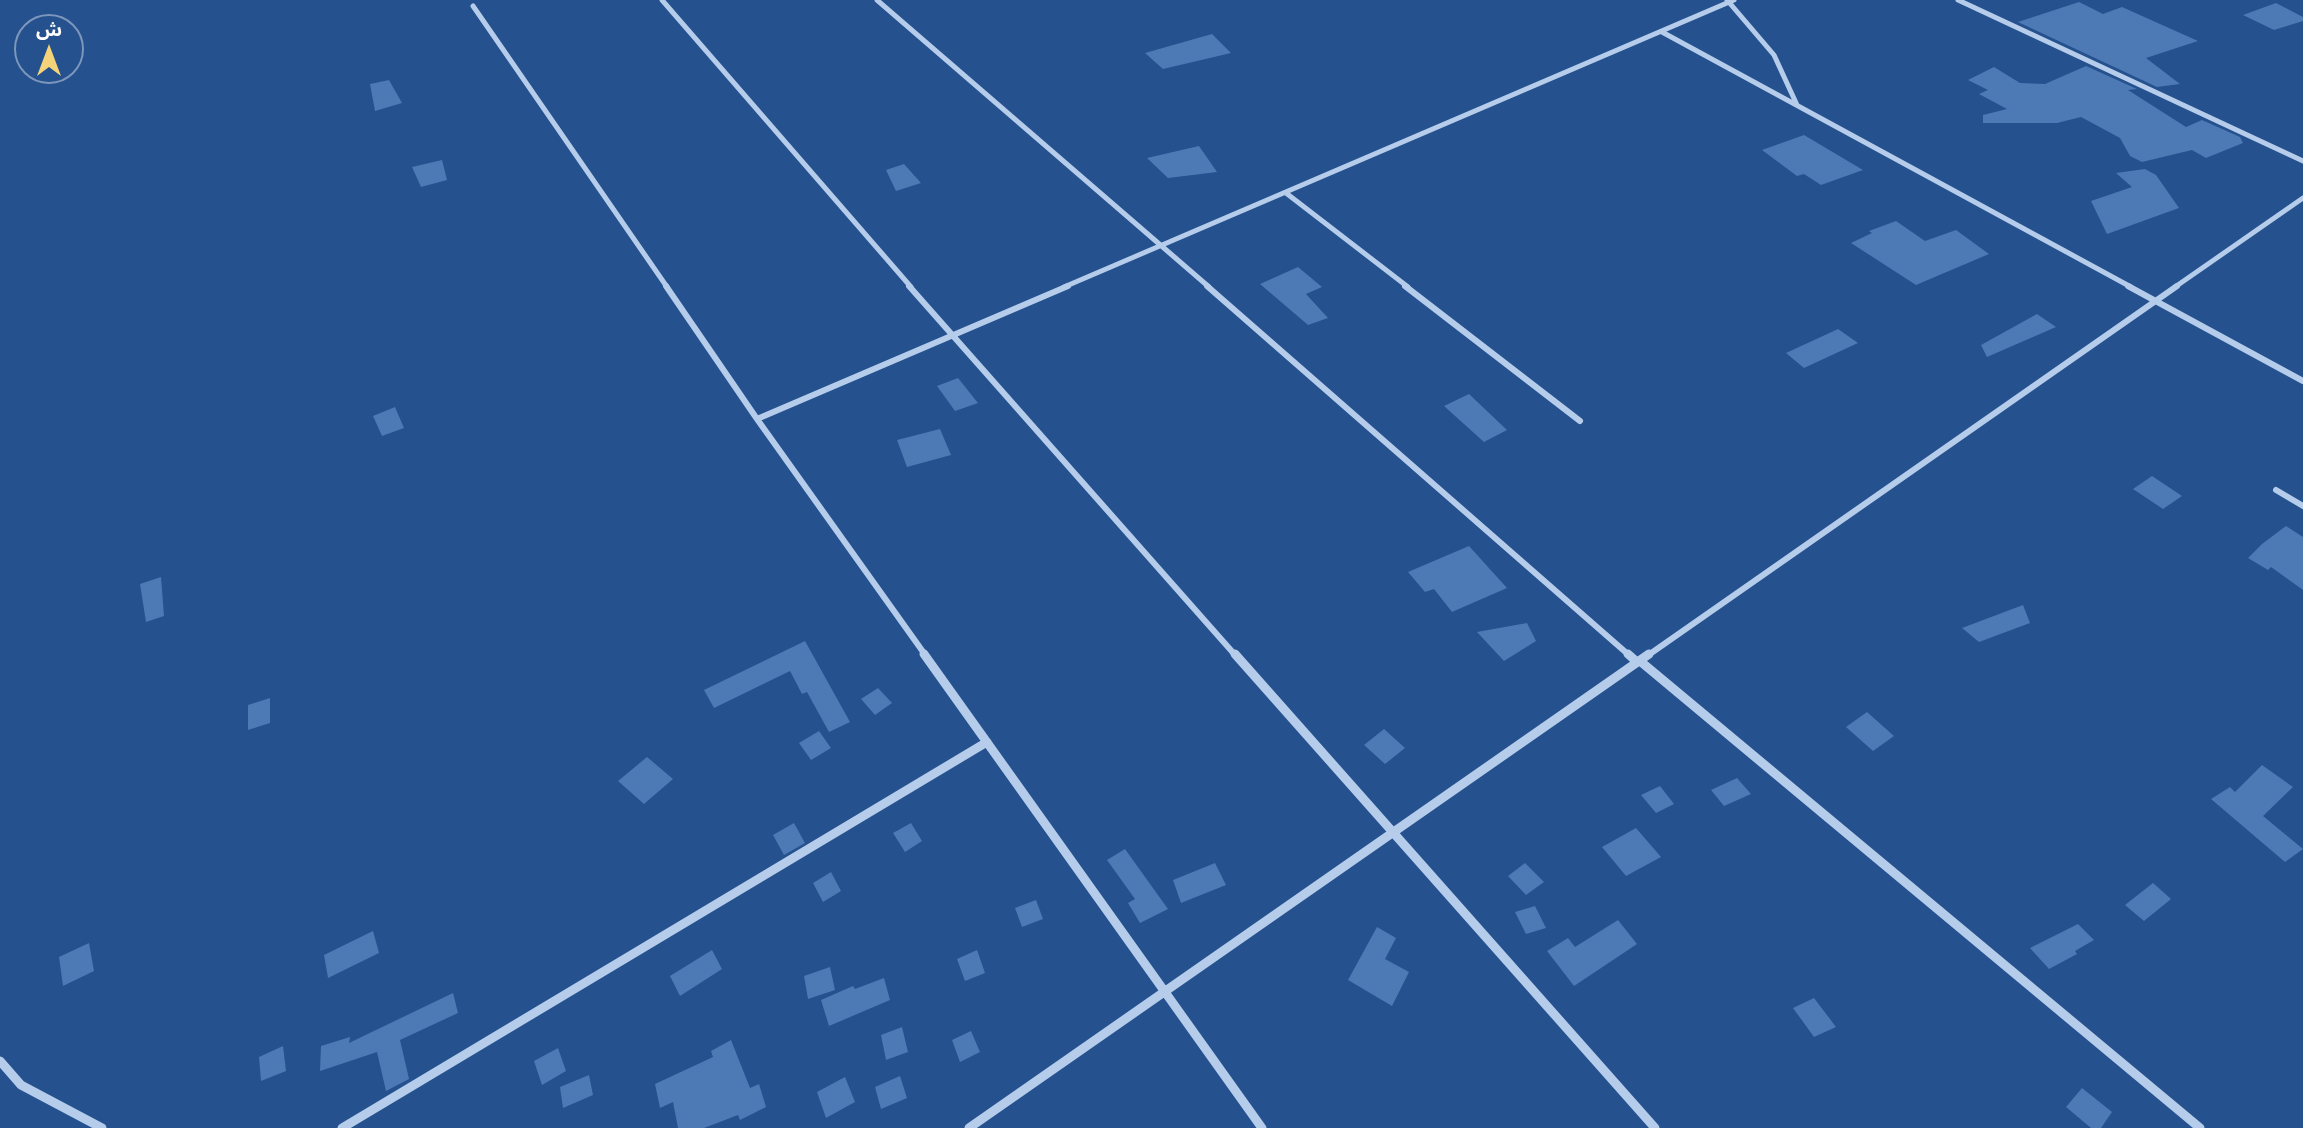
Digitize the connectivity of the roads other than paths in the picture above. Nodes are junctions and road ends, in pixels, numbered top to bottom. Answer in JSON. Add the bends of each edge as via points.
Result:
{"nodes":[{"id":1,"x":662,"y":0,"type":"edge"},
{"id":2,"x":877,"y":0,"type":"edge"},
{"id":3,"x":1958,"y":0,"type":"edge"},
{"id":4,"x":1730,"y":1,"type":"edge"},
{"id":5,"x":473,"y":6,"type":"dead end"},
{"id":6,"x":1662,"y":32,"type":"junction"},
{"id":7,"x":1798,"y":106,"type":"junction"},
{"id":8,"x":2303,"y":161,"type":"edge"},
{"id":9,"x":1286,"y":193,"type":"junction"},
{"id":10,"x":2303,"y":198,"type":"edge"},
{"id":11,"x":1163,"y":246,"type":"junction"},
{"id":12,"x":2155,"y":301,"type":"junction"},
{"id":13,"x":953,"y":335,"type":"junction"},
{"id":14,"x":2303,"y":381,"type":"edge"},
{"id":15,"x":757,"y":419,"type":"junction"},
{"id":16,"x":1580,"y":421,"type":"dead end"},
{"id":17,"x":2276,"y":490,"type":"dead end"},
{"id":18,"x":2303,"y":506,"type":"edge"},
{"id":19,"x":1638,"y":662,"type":"junction"},
{"id":20,"x":987,"y":742,"type":"junction"},
{"id":21,"x":1392,"y":833,"type":"junction"},
{"id":22,"x":1165,"y":991,"type":"junction"},
{"id":23,"x":0,"y":1061,"type":"edge"},
{"id":24,"x":102,"y":1128,"type":"edge"},
{"id":25,"x":342,"y":1128,"type":"edge"},
{"id":26,"x":969,"y":1128,"type":"edge"},
{"id":27,"x":1262,"y":1128,"type":"edge"},
{"id":28,"x":1655,"y":1128,"type":"edge"},
{"id":29,"x":2200,"y":1128,"type":"edge"}],
"edges":[{"from":1,"to":13,"type":"street"},
{"from":2,"to":11,"type":"street"},
{"from":3,"to":8,"type":"street"},
{"from":4,"to":6,"type":"street"},
{"from":4,"to":7,"type":"street","via":[[1774,55]]},
{"from":5,"to":15,"type":"street"},
{"from":6,"to":7,"type":"street"},
{"from":6,"to":9,"type":"street"},
{"from":7,"to":12,"type":"street"},
{"from":9,"to":11,"type":"street"},
{"from":9,"to":16,"type":"street"},
{"from":10,"to":12,"type":"street"},
{"from":11,"to":13,"type":"street"},
{"from":11,"to":19,"type":"street"},
{"from":12,"to":14,"type":"street"},
{"from":12,"to":19,"type":"street"},
{"from":13,"to":15,"type":"street"},
{"from":13,"to":21,"type":"street"},
{"from":15,"to":20,"type":"street"},
{"from":17,"to":18,"type":"street"},
{"from":19,"to":21,"type":"street"},
{"from":19,"to":29,"type":"street"},
{"from":20,"to":22,"type":"street"},
{"from":20,"to":25,"type":"street"},
{"from":21,"to":22,"type":"street"},
{"from":21,"to":28,"type":"street"},
{"from":22,"to":26,"type":"street"},
{"from":22,"to":27,"type":"street"},
{"from":23,"to":24,"type":"street","via":[[21,1085]]}]}
